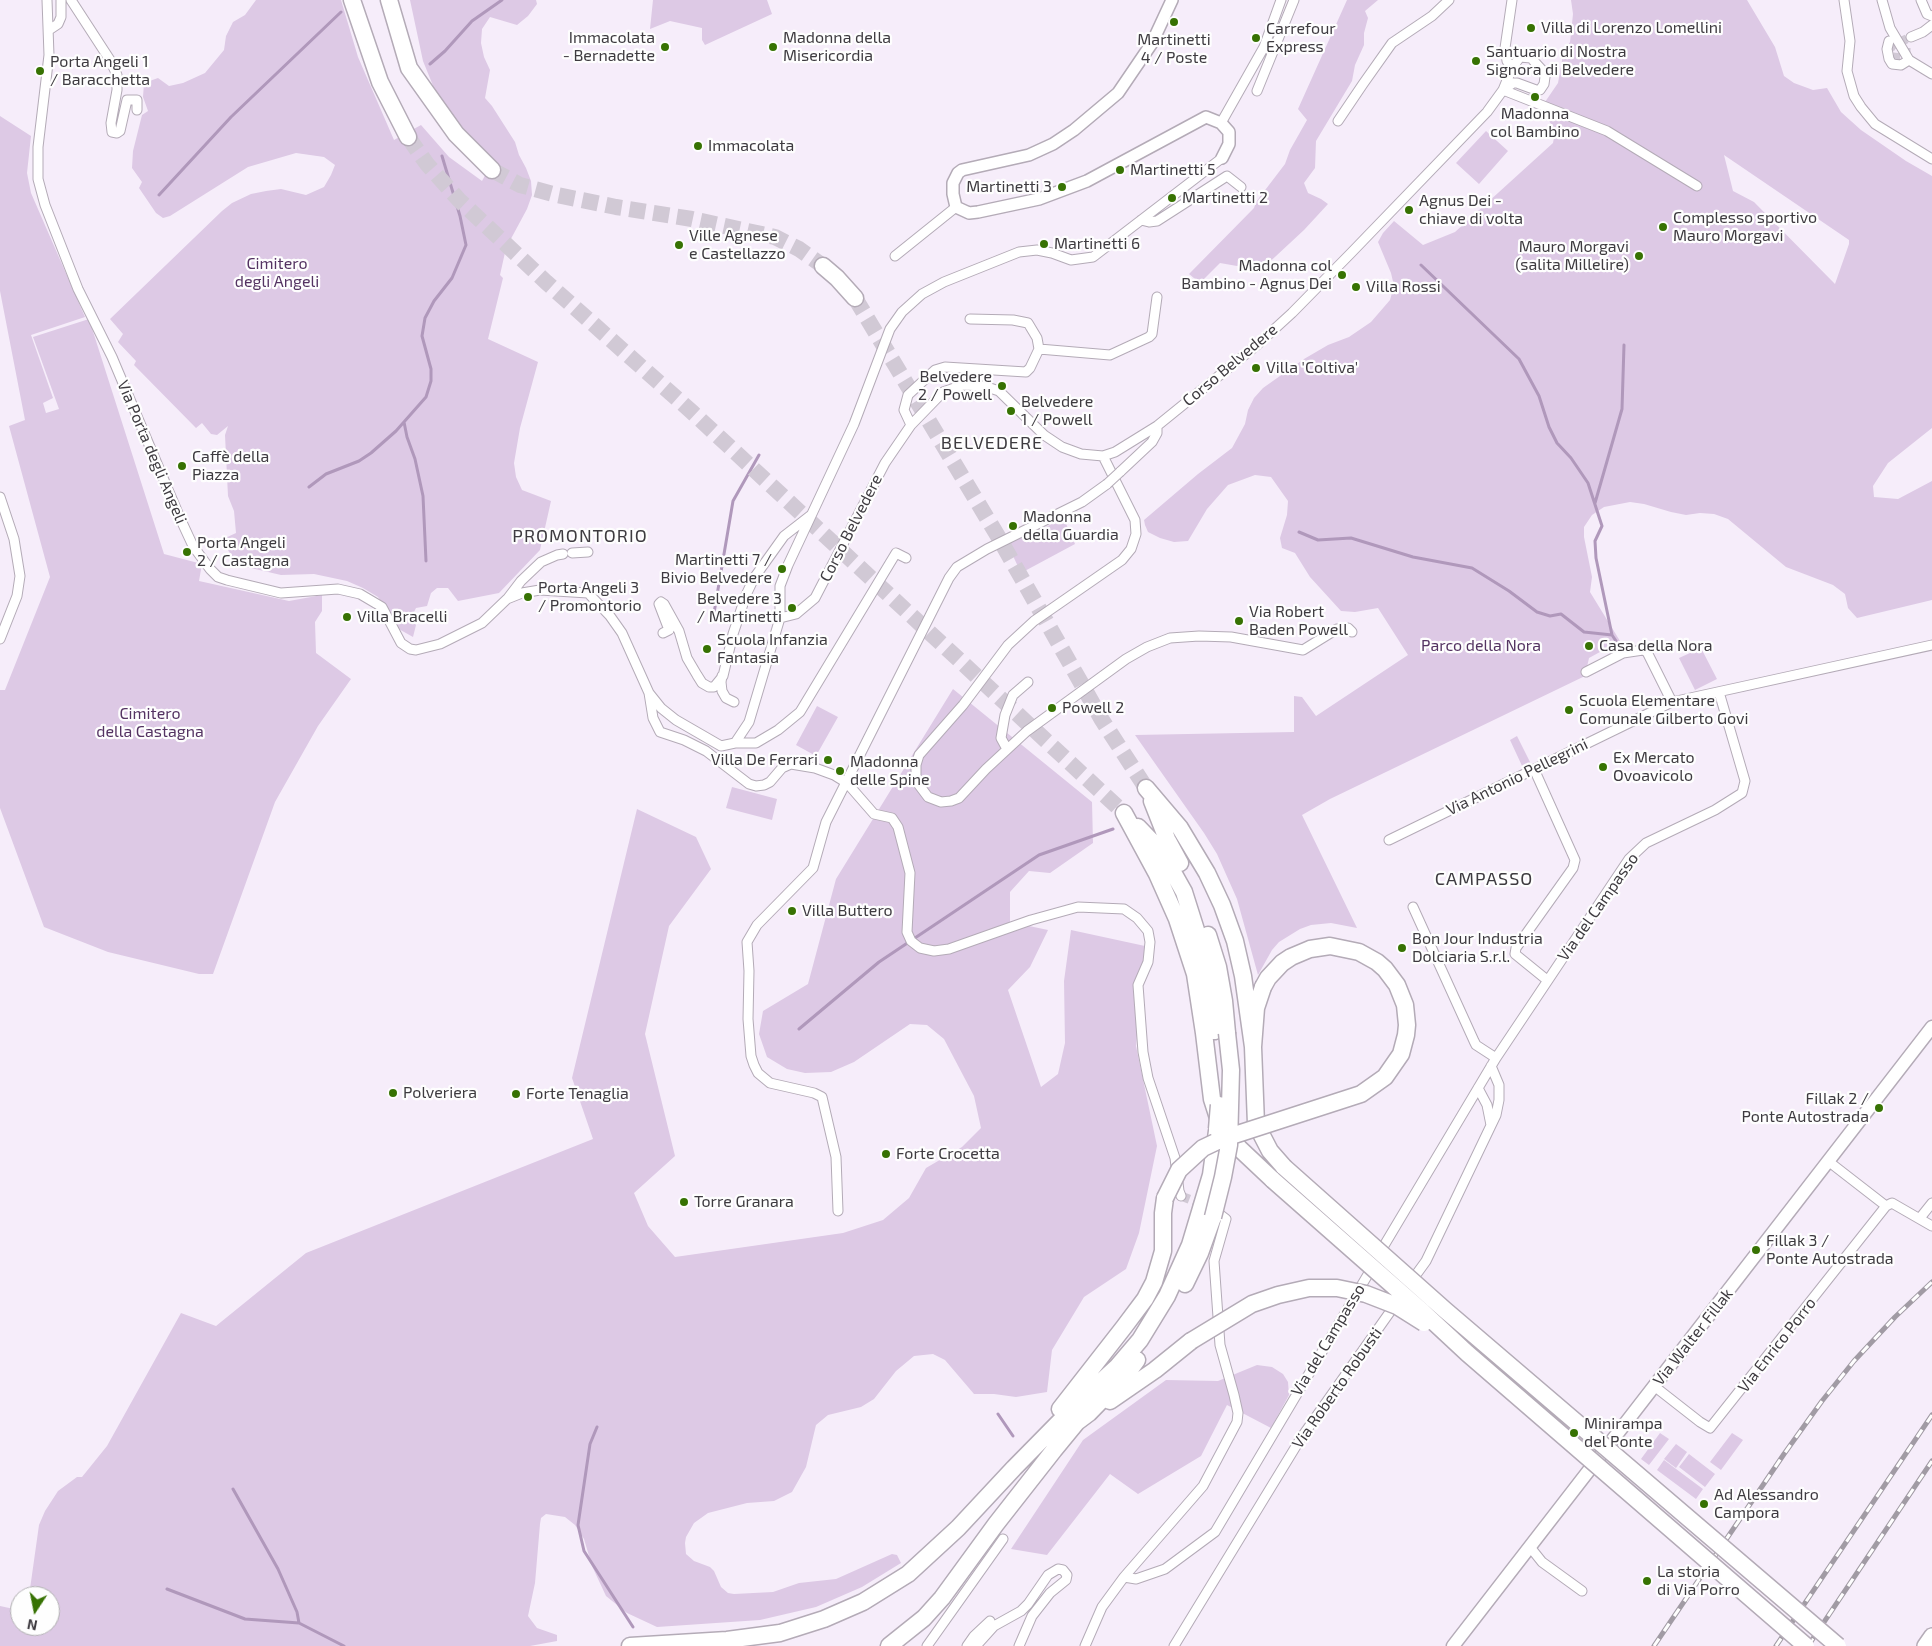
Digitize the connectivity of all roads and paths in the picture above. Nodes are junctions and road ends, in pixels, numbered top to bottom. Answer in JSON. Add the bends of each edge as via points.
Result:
{"nodes":[{"id":1,"x":47,"y":0,"type":"edge"},
{"id":2,"x":61,"y":0,"type":"edge"},
{"id":3,"x":71,"y":0,"type":"edge"},
{"id":4,"x":352,"y":0,"type":"edge"},
{"id":5,"x":389,"y":0,"type":"edge"},
{"id":6,"x":1172,"y":0,"type":"edge"},
{"id":7,"x":1281,"y":0,"type":"edge"},
{"id":8,"x":1294,"y":0,"type":"edge"},
{"id":9,"x":1449,"y":0,"type":"edge"},
{"id":10,"x":1512,"y":0,"type":"edge"},
{"id":11,"x":1844,"y":0,"type":"edge"},
{"id":12,"x":1882,"y":0,"type":"edge"},
{"id":13,"x":1921,"y":0,"type":"edge"},
{"id":14,"x":1932,"y":16,"type":"edge"},
{"id":15,"x":1932,"y":25,"type":"edge"},
{"id":16,"x":49,"y":30,"type":"junction"},
{"id":17,"x":1911,"y":37,"type":"tunnel mouth"},
{"id":18,"x":1889,"y":41,"type":"dead end"},
{"id":19,"x":1909,"y":60,"type":"junction"},
{"id":20,"x":1510,"y":64,"type":"junction"},
{"id":21,"x":1932,"y":74,"type":"edge"},
{"id":22,"x":1503,"y":90,"type":"junction"},
{"id":23,"x":1258,"y":92,"type":"dead end"},
{"id":24,"x":137,"y":110,"type":"dead end"},
{"id":25,"x":1338,"y":121,"type":"dead end"},
{"id":26,"x":1221,"y":123,"type":"junction"},
{"id":27,"x":408,"y":137,"type":"tunnel mouth"},
{"id":28,"x":1222,"y":158,"type":"joint"},
{"id":29,"x":1932,"y":159,"type":"edge"},
{"id":30,"x":492,"y":170,"type":"tunnel mouth"},
{"id":31,"x":1697,"y":186,"type":"dead end"},
{"id":32,"x":1241,"y":187,"type":"dead end"},
{"id":33,"x":956,"y":207,"type":"junction"},
{"id":34,"x":1141,"y":220,"type":"junction"},
{"id":35,"x":895,"y":256,"type":"dead end"},
{"id":36,"x":823,"y":266,"type":"tunnel mouth"},
{"id":37,"x":1157,"y":297,"type":"dead end"},
{"id":38,"x":855,"y":298,"type":"tunnel mouth"},
{"id":39,"x":970,"y":319,"type":"dead end"},
{"id":40,"x":1039,"y":349,"type":"junction"},
{"id":41,"x":911,"y":425,"type":"junction"},
{"id":42,"x":1157,"y":426,"type":"junction"},
{"id":43,"x":1103,"y":456,"type":"junction"},
{"id":44,"x":0,"y":496,"type":"edge"},
{"id":45,"x":813,"y":514,"type":"junction"},
{"id":46,"x":588,"y":552,"type":"dead end"},
{"id":47,"x":572,"y":553,"type":"dead end"},
{"id":48,"x":563,"y":554,"type":"dead end"},
{"id":49,"x":906,"y":558,"type":"dead end"},
{"id":50,"x":507,"y":599,"type":"junction"},
{"id":51,"x":780,"y":618,"type":"junction"},
{"id":52,"x":1352,"y":632,"type":"dead end"},
{"id":53,"x":663,"y":633,"type":"dead end"},
{"id":54,"x":0,"y":639,"type":"edge"},
{"id":55,"x":1932,"y":646,"type":"edge"},
{"id":56,"x":1586,"y":672,"type":"dead end"},
{"id":57,"x":722,"y":676,"type":"junction"},
{"id":58,"x":1028,"y":682,"type":"dead end"},
{"id":59,"x":1719,"y":692,"type":"junction"},
{"id":60,"x":650,"y":693,"type":"junction"},
{"id":61,"x":734,"y":702,"type":"dead end"},
{"id":62,"x":1672,"y":702,"type":"junction"},
{"id":63,"x":735,"y":743,"type":"junction"},
{"id":64,"x":1007,"y":749,"type":"junction"},
{"id":65,"x":1534,"y":769,"type":"junction"},
{"id":66,"x":847,"y":783,"type":"junction"},
{"id":67,"x":1389,"y":840,"type":"dead end"},
{"id":68,"x":1413,"y":907,"type":"dead end"},
{"id":69,"x":1547,"y":980,"type":"junction"},
{"id":70,"x":1932,"y":1028,"type":"edge"},
{"id":71,"x":1254,"y":1048,"type":"junction"},
{"id":72,"x":1494,"y":1062,"type":"junction"},
{"id":73,"x":1478,"y":1088,"type":"junction"},
{"id":74,"x":1492,"y":1125,"type":"junction"},
{"id":75,"x":1828,"y":1161,"type":"junction"},
{"id":76,"x":1173,"y":1197,"type":"junction"},
{"id":77,"x":1932,"y":1202,"type":"edge"},
{"id":78,"x":1886,"y":1206,"type":"junction"},
{"id":79,"x":838,"y":1211,"type":"dead end"},
{"id":80,"x":1211,"y":1212,"type":"junction"},
{"id":81,"x":1920,"y":1218,"type":"junction"},
{"id":82,"x":1932,"y":1226,"type":"edge"},
{"id":83,"x":1467,"y":1353,"type":"junction"},
{"id":84,"x":1654,"y":1386,"type":"junction"},
{"id":85,"x":1089,"y":1413,"type":"junction"},
{"id":86,"x":1014,"y":1468,"type":"junction"},
{"id":87,"x":1003,"y":1539,"type":"dead end"},
{"id":88,"x":1530,"y":1547,"type":"junction"},
{"id":89,"x":1124,"y":1578,"type":"junction"},
{"id":90,"x":1582,"y":1591,"type":"dead end"},
{"id":91,"x":990,"y":1622,"type":"dead end"},
{"id":92,"x":1932,"y":1636,"type":"edge"},
{"id":93,"x":630,"y":1646,"type":"edge"},
{"id":94,"x":889,"y":1646,"type":"edge"},
{"id":95,"x":927,"y":1646,"type":"edge"},
{"id":96,"x":967,"y":1646,"type":"edge"},
{"id":97,"x":976,"y":1646,"type":"edge"},
{"id":98,"x":1019,"y":1646,"type":"edge"},
{"id":99,"x":1084,"y":1646,"type":"edge"},
{"id":100,"x":1174,"y":1646,"type":"edge"},
{"id":101,"x":1454,"y":1646,"type":"edge"},
{"id":102,"x":1806,"y":1646,"type":"edge"},
{"id":103,"x":1838,"y":1646,"type":"edge"},
{"id":104,"x":1925,"y":1646,"type":"edge"}],
"edges":[{"from":1,"to":16,"type":"street","name":"Via Porta degli Angeli"},
{"from":2,"to":16,"type":"street","via":[[61,17],[58,24]]},
{"from":3,"to":24,"type":"street","via":[[117,75],[112,132],[120,131],[126,100],[137,100]]},
{"from":4,"to":27,"type":"highway","via":[[380,82]]},
{"from":5,"to":30,"type":"highway","via":[[409,68],[456,134]]},
{"from":6,"to":33,"type":"street","via":[[1152,43],[1118,93],[1053,144],[1029,155],[962,170],[953,183]]},
{"from":7,"to":26,"type":"street","via":[[1264,47]]},
{"from":8,"to":23,"type":"street"},
{"from":9,"to":25,"type":"street","via":[[1432,16],[1392,43]]},
{"from":10,"to":20,"type":"street","via":[[1505,48]]},
{"from":11,"to":29,"type":"street","via":[[1850,41],[1847,71],[1854,96],[1875,124]]},
{"from":12,"to":19,"type":"street","via":[[1890,28]]},
{"from":13,"to":14,"type":"street","via":[[1927,14]]},
{"from":15,"to":17,"type":"street"},
{"from":16,"to":50,"type":"street","name":"Via Porta degli Angeli","via":[[38,180],[78,290],[112,357],[180,518],[202,559],[218,576],[247,586],[282,593],[338,589],[368,597],[382,607],[405,646],[416,650],[440,644],[482,623]]},
{"from":18,"to":19,"type":"street","via":[[1890,62],[1896,65]]},
{"from":19,"to":21,"type":"street"},
{"from":20,"to":22,"type":"street","name":"Corso Belvedere"},
{"from":20,"to":22,"type":"street","via":[[1520,57],[1531,58],[1546,80],[1540,90],[1513,83]]},
{"from":22,"to":31,"type":"street","via":[[1607,131]]},
{"from":22,"to":42,"type":"street","name":"Corso Belvedere","via":[[1487,112],[1292,313]]},
{"from":26,"to":28,"type":"street","via":[[1230,138]]},
{"from":26,"to":33,"type":"street","via":[[1211,118],[1200,119],[1087,181],[1039,199],[969,213]]},
{"from":28,"to":34,"type":"street"},
{"from":32,"to":34,"type":"street","via":[[1227,176],[1157,221]]},
{"from":33,"to":35,"type":"street"},
{"from":34,"to":45,"type":"street","via":[[1093,257],[1070,260],[1037,250],[1019,252],[944,282],[915,300],[890,329],[854,424]]},
{"from":36,"to":38,"type":"highway"},
{"from":37,"to":40,"type":"street","via":[[1152,334],[1110,355]]},
{"from":39,"to":40,"type":"street","via":[[1028,323]]},
{"from":40,"to":41,"type":"street","via":[[1026,372],[945,367],[935,370],[908,395],[904,410]]},
{"from":41,"to":43,"type":"street","name":"Corso Belvedere","via":[[943,392],[964,385],[984,386],[999,391],[1062,447],[1082,454]]},
{"from":41,"to":51,"type":"street","name":"Corso Belvedere","via":[[885,462],[815,598],[796,614]]},
{"from":42,"to":43,"type":"street","name":"Corso Belvedere"},
{"from":42,"to":66,"type":"street","bridge":true,"via":[[1152,442],[1107,484],[1082,502],[957,567]]},
{"from":43,"to":64,"type":"street","via":[[1135,520],[1136,534],[1131,549],[1122,560],[1016,636],[963,705],[920,752],[916,765],[917,780],[924,793],[932,799],[941,802],[956,800]]},
{"from":44,"to":54,"type":"street","via":[[14,539],[20,576],[17,596]]},
{"from":45,"to":51,"type":"street","via":[[780,586]]},
{"from":45,"to":57,"type":"street","via":[[784,536],[754,578],[733,634]]},
{"from":46,"to":47,"type":"street"},
{"from":48,"to":50,"type":"street","name":"Via Porta degli Angeli","via":[[540,562]]},
{"from":49,"to":63,"type":"street","via":[[896,553],[800,712],[756,743]]},
{"from":50,"to":60,"type":"street","name":"Via Porta degli Angeli","via":[[530,590],[588,593],[622,633]]},
{"from":51,"to":63,"type":"street","via":[[749,722]]},
{"from":52,"to":64,"type":"street","via":[[1348,628],[1337,629],[1303,650],[1231,637],[1170,638],[1126,659]]},
{"from":53,"to":57,"type":"street","via":[[669,630],[661,602],[675,624],[702,683],[714,687]]},
{"from":55,"to":59,"type":"street"},
{"from":56,"to":62,"type":"street","via":[[1623,653],[1645,651]]},
{"from":57,"to":61,"type":"street","via":[[722,690],[726,698]]},
{"from":58,"to":64,"type":"street","via":[[1013,695],[1006,714],[1001,738]]},
{"from":59,"to":62,"type":"street","name":"Via Antonio Pellegrini"},
{"from":59,"to":69,"type":"street","name":"Via del Campasso","via":[[1745,781],[1742,793],[1640,848],[1629,859]]},
{"from":60,"to":63,"type":"street","via":[[676,720],[721,746]]},
{"from":60,"to":66,"type":"street","via":[[657,728],[663,735],[706,750],[749,784],[764,785],[791,764],[815,768]]},
{"from":62,"to":65,"type":"street","name":"Via Antonio Pellegrini"},
{"from":65,"to":67,"type":"street","name":"Via Antonio Pellegrini"},
{"from":65,"to":69,"type":"street","via":[[1575,860],[1573,868],[1516,948],[1515,954]]},
{"from":66,"to":76,"type":"street","via":[[874,814],[892,818],[896,823],[910,873],[907,932],[911,941],[920,948],[934,951],[949,949],[1078,907],[1124,909],[1144,925],[1150,942],[1148,962],[1138,986],[1143,1052],[1148,1078],[1175,1158],[1179,1191]]},
{"from":66,"to":79,"type":"street","via":[[826,822],[813,868],[757,925],[747,942],[748,1019],[754,1065],[770,1083],[822,1097],[836,1157]]},
{"from":68,"to":72,"type":"street","via":[[1476,1045]]},
{"from":69,"to":72,"type":"street","name":"Via del Campasso"},
{"from":70,"to":75,"type":"main road","name":"Via Walter Fillak"},
{"from":71,"to":76,"type":"highway","bridge":true,"via":[[1256,1008],[1268,978],[1282,963],[1310,948],[1340,946],[1360,952],[1385,969],[1402,995],[1406,1035],[1401,1054],[1385,1077],[1361,1094],[1203,1148],[1180,1170]]},
{"from":71,"to":80,"type":"highway","bridge":true,"via":[[1235,941],[1222,905],[1180,828],[1146,788],[1192,887],[1218,967],[1224,1001],[1231,1079],[1229,1145],[1223,1177]]},
{"from":71,"to":103,"type":"highway","bridge":true,"via":[[1256,1124],[1270,1151],[1284,1167],[1445,1310]]},
{"from":72,"to":73,"type":"street","name":"Via del Campasso"},
{"from":72,"to":74,"type":"street","name":"Via Roberto Robusti","via":[[1499,1092]]},
{"from":73,"to":74,"type":"street","via":[[1487,1104]]},
{"from":73,"to":89,"type":"street","name":"Via del Campasso","via":[[1215,1532],[1165,1569],[1136,1579]]},
{"from":74,"to":100,"type":"street","name":"Via Roberto Robusti","via":[[1426,1261],[1301,1438]]},
{"from":75,"to":78,"type":"street"},
{"from":75,"to":84,"type":"main road","name":"Via Walter Fillak"},
{"from":76,"to":86,"type":"highway","via":[[1163,1213],[1163,1251],[1145,1299]]},
{"from":77,"to":81,"type":"street"},
{"from":78,"to":81,"type":"street","via":[[1892,1203]]},
{"from":78,"to":84,"type":"street","name":"Via Enrico Porro","via":[[1710,1428]]},
{"from":80,"to":85,"type":"highway","via":[[1200,1253],[1164,1324],[1126,1374]]},
{"from":80,"to":89,"type":"street","via":[[1226,1219],[1214,1261],[1220,1345],[1238,1413],[1237,1422],[1203,1486]]},
{"from":81,"to":82,"type":"street"},
{"from":83,"to":85,"type":"highway","bridge":true,"via":[[1397,1306],[1366,1294],[1330,1288],[1294,1291],[1239,1310],[1191,1341],[1113,1400]]},
{"from":83,"to":86,"type":"highway","bridge":true,"via":[[1272,1180],[1220,1124],[1212,1099],[1195,974],[1177,919],[1124,813],[1161,850],[1184,892],[1206,968],[1214,1021],[1219,1104],[1217,1129],[1211,1175],[1182,1265],[1140,1340],[1117,1367]]},
{"from":83,"to":102,"type":"highway","bridge":true},
{"from":84,"to":88,"type":"main road","name":"Via Walter Fillak"},
{"from":85,"to":94,"type":"highway","via":[[1077,1422],[1019,1494],[942,1598],[924,1618]]},
{"from":86,"to":93,"type":"highway","via":[[958,1528],[908,1574],[863,1602],[780,1633]]},
{"from":87,"to":95,"type":"street"},
{"from":88,"to":90,"type":"street","via":[[1542,1562]]},
{"from":88,"to":101,"type":"main road","name":"Via Walter Fillak"},
{"from":89,"to":99,"type":"street","via":[[1097,1614]]},
{"from":91,"to":96,"type":"street"},
{"from":92,"to":104,"type":"main road"},
{"from":97,"to":98,"type":"street","via":[[994,1626],[1021,1611],[1048,1575],[1058,1569],[1063,1570],[1066,1580],[1050,1593],[1032,1616]]}]}
